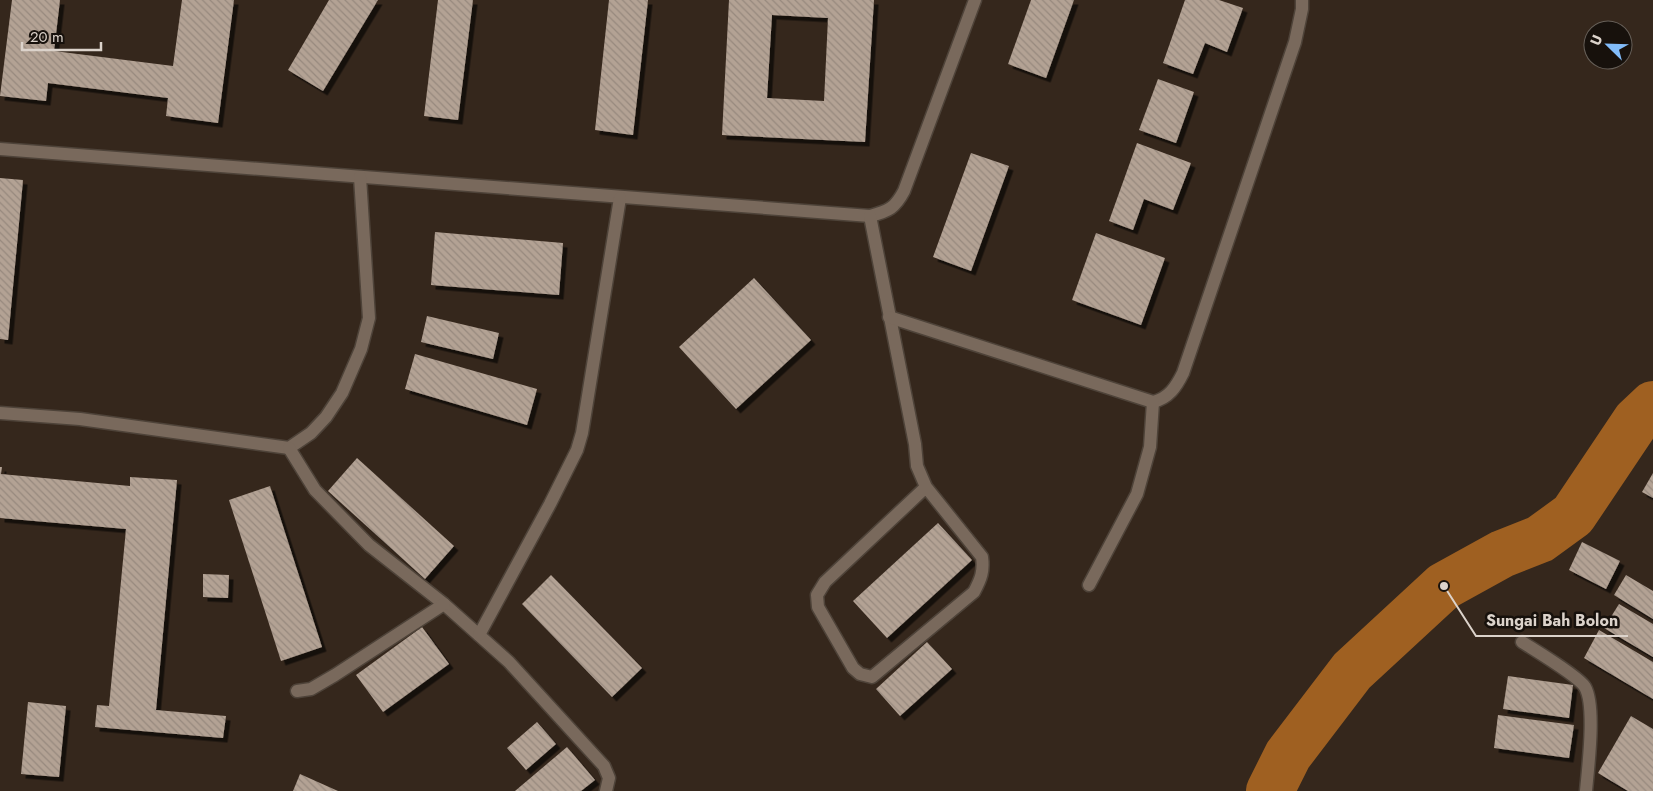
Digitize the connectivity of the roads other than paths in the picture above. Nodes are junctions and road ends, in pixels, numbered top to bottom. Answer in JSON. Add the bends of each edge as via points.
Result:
{"nodes":[{"id":1,"x":975,"y":0,"type":"edge"},
{"id":2,"x":1302,"y":0,"type":"edge"},
{"id":3,"x":0,"y":149,"type":"edge"},
{"id":4,"x":360,"y":177,"type":"junction"},
{"id":5,"x":620,"y":198,"type":"junction"},
{"id":6,"x":870,"y":216,"type":"junction"},
{"id":7,"x":889,"y":317,"type":"junction"},
{"id":8,"x":1153,"y":402,"type":"junction"},
{"id":9,"x":0,"y":412,"type":"edge"},
{"id":10,"x":289,"y":448,"type":"junction"},
{"id":11,"x":926,"y":487,"type":"junction"},
{"id":12,"x":1089,"y":585,"type":"dead end"},
{"id":13,"x":444,"y":604,"type":"junction"},
{"id":14,"x":479,"y":635,"type":"junction"},
{"id":15,"x":1522,"y":642,"type":"dead end"},
{"id":16,"x":297,"y":691,"type":"dead end"},
{"id":17,"x":606,"y":791,"type":"edge"},
{"id":18,"x":1586,"y":791,"type":"edge"}],
"edges":[{"from":1,"to":6,"type":"street","via":[[904,191],[897,204],[886,212]]},
{"from":2,"to":8,"type":"street","via":[[1296,42],[1183,373],[1163,400]]},
{"from":3,"to":4,"type":"street"},
{"from":4,"to":5,"type":"street"},
{"from":4,"to":10,"type":"street","via":[[369,318],[362,349],[342,393],[326,417],[311,433]]},
{"from":5,"to":6,"type":"street"},
{"from":5,"to":14,"type":"street","via":[[577,450]]},
{"from":6,"to":7,"type":"street"},
{"from":7,"to":8,"type":"street"},
{"from":7,"to":11,"type":"street","via":[[917,466]]},
{"from":8,"to":12,"type":"street","via":[[1150,447],[1137,494]]},
{"from":9,"to":10,"type":"street","via":[[80,419]]},
{"from":10,"to":13,"type":"street","via":[[315,490],[369,545]]},
{"from":11,"to":11,"type":"street","via":[[825,582],[817,595],[818,607],[853,668],[860,674],[872,676],[974,592],[982,578],[982,557]]},
{"from":13,"to":14,"type":"street"},
{"from":13,"to":16,"type":"street","via":[[335,675],[311,689]]},
{"from":14,"to":17,"type":"street","via":[[509,662],[604,766],[609,778]]},
{"from":15,"to":18,"type":"street","via":[[1585,687],[1590,702]]}]}
